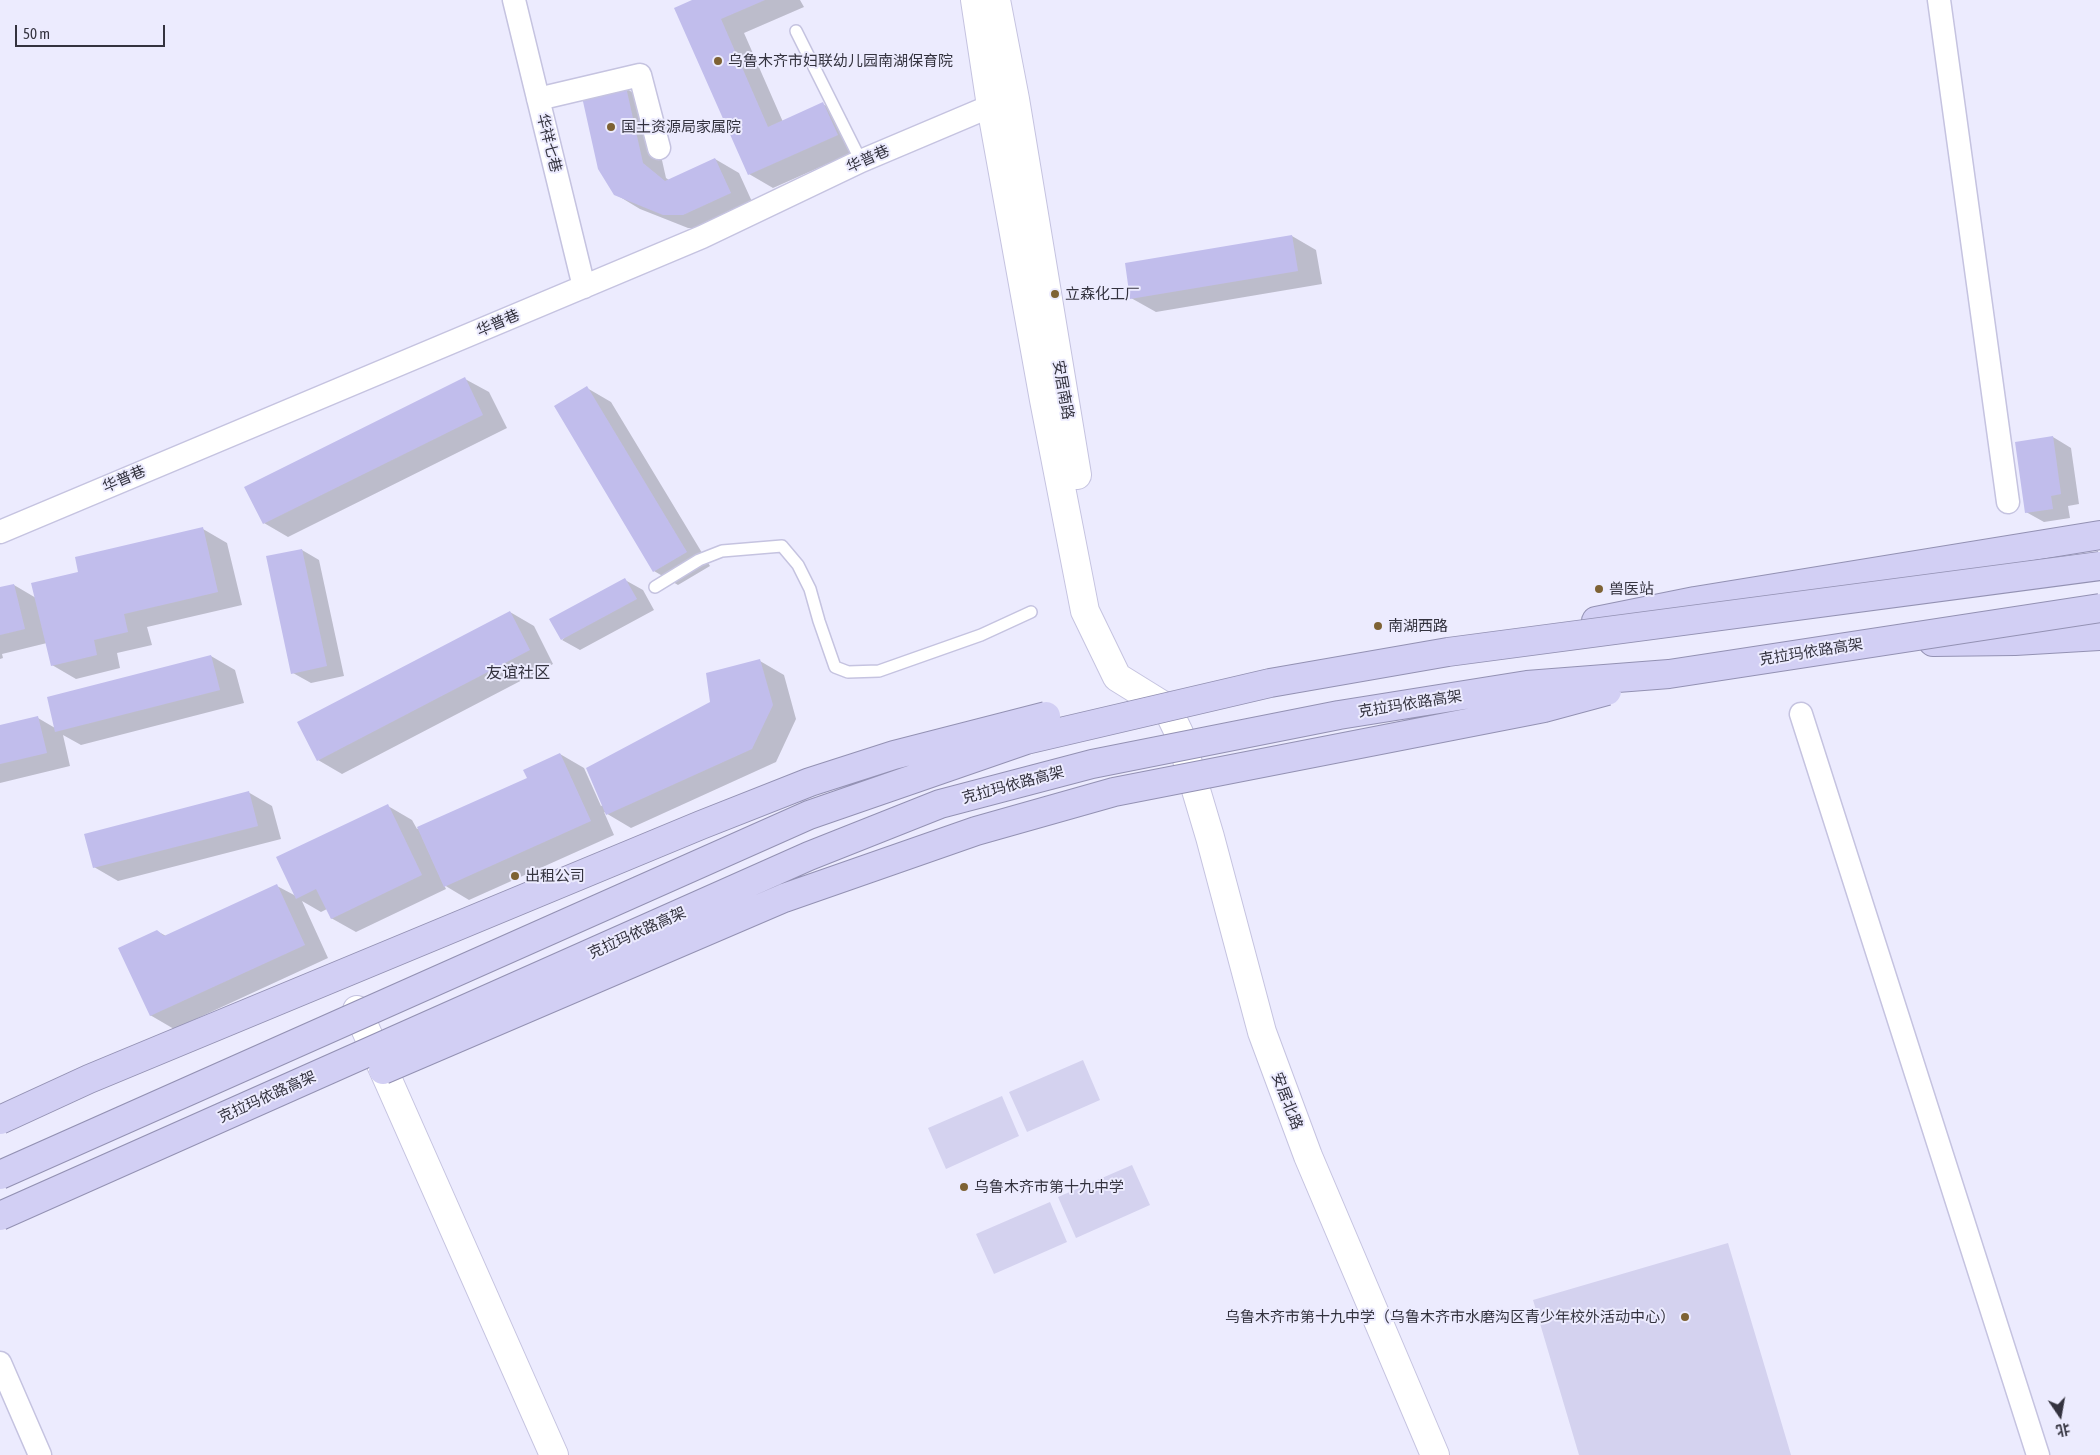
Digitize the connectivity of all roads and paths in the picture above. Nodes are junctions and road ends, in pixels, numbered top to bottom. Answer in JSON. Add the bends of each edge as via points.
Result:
{"nodes":[{"id":1,"x":514,"y":0,"type":"edge"},
{"id":2,"x":975,"y":0,"type":"edge"},
{"id":3,"x":996,"y":0,"type":"edge"},
{"id":4,"x":1939,"y":0,"type":"edge"},
{"id":5,"x":796,"y":31,"type":"dead end"},
{"id":6,"x":538,"y":99,"type":"junction"},
{"id":7,"x":1003,"y":102,"type":"junction"},
{"id":8,"x":658,"y":148,"type":"dead end"},
{"id":9,"x":861,"y":161,"type":"junction"},
{"id":10,"x":584,"y":287,"type":"junction"},
{"id":11,"x":2008,"y":502,"type":"dead end"},
{"id":12,"x":0,"y":532,"type":"edge"},
{"id":13,"x":2100,"y":535,"type":"edge"},
{"id":14,"x":2100,"y":566,"type":"edge"},
{"id":15,"x":655,"y":587,"type":"dead end"},
{"id":16,"x":2100,"y":608,"type":"edge"},
{"id":17,"x":1031,"y":612,"type":"dead end"},
{"id":18,"x":2100,"y":636,"type":"edge"},
{"id":19,"x":1864,"y":643,"type":"junction"},
{"id":20,"x":1448,"y":652,"type":"junction"},
{"id":21,"x":1669,"y":674,"type":"junction"},
{"id":22,"x":1270,"y":683,"type":"junction"},
{"id":23,"x":1801,"y":714,"type":"dead end"},
{"id":24,"x":1189,"y":739,"type":"junction"},
{"id":25,"x":357,"y":1010,"type":"dead end"},
{"id":26,"x":383,"y":1070,"type":"junction"},
{"id":27,"x":0,"y":1120,"type":"edge"},
{"id":28,"x":0,"y":1175,"type":"edge"},
{"id":29,"x":0,"y":1216,"type":"edge"},
{"id":30,"x":0,"y":1363,"type":"edge"},
{"id":31,"x":40,"y":1455,"type":"edge"},
{"id":32,"x":554,"y":1455,"type":"edge"},
{"id":33,"x":1436,"y":1455,"type":"edge"},
{"id":34,"x":1451,"y":1455,"type":"edge"},
{"id":35,"x":2038,"y":1455,"type":"edge"}],
"edges":[{"from":1,"to":6,"type":"street","name":"华祥七巷"},
{"from":2,"to":7,"type":"street","name":"安居南路"},
{"from":3,"to":7,"type":"street","name":"安居南路"},
{"from":4,"to":11,"type":"street"},
{"from":5,"to":9,"type":"lane"},
{"from":6,"to":8,"type":"street","via":[[640,75]]},
{"from":6,"to":10,"type":"street","name":"华祥七巷"},
{"from":7,"to":9,"type":"street","name":"华普巷"},
{"from":7,"to":24,"type":"street","name":"安居南路","via":[[1044,400],[1085,612],[1117,678],[1167,708]]},
{"from":9,"to":10,"type":"street","name":"华普巷","via":[[702,237]]},
{"from":10,"to":12,"type":"street","name":"华普巷"},
{"from":13,"to":20,"type":"highway","bridge":true,"via":[[1695,601]]},
{"from":14,"to":20,"type":"highway","bridge":true},
{"from":15,"to":17,"type":"lane","via":[[699,560],[722,551],[782,546],[798,565],[810,589],[835,667],[848,672],[879,671],[981,635]]},
{"from":16,"to":19,"type":"highway","name":"克拉玛依路高架","bridge":true},
{"from":18,"to":19,"type":"highway","bridge":true},
{"from":19,"to":21,"type":"highway","name":"克拉玛依路高架","bridge":true},
{"from":20,"to":22,"type":"highway","bridge":true},
{"from":21,"to":26,"type":"highway","bridge":true,"via":[[1544,708],[1114,792],[976,830],[784,898]]},
{"from":21,"to":29,"type":"highway","name":"克拉玛依路高架","bridge":true,"via":[[1527,686],[1338,715],[1092,764],[940,804],[809,856]]},
{"from":22,"to":27,"type":"highway","bridge":true,"via":[[1058,713],[894,755],[810,782],[89,1079]]},
{"from":22,"to":28,"type":"highway","bridge":true,"via":[[1026,740],[808,815]]},
{"from":23,"to":35,"type":"street"},
{"from":24,"to":33,"type":"street","name":"安居北路","via":[[1210,837],[1262,1032],[1308,1156]]},
{"from":24,"to":34,"type":"street","name":"安居北路","via":[[1225,828],[1275,1025],[1319,1147],[1363,1242]]},
{"from":25,"to":26,"type":"street"},
{"from":26,"to":32,"type":"street"},
{"from":30,"to":31,"type":"street"}]}
